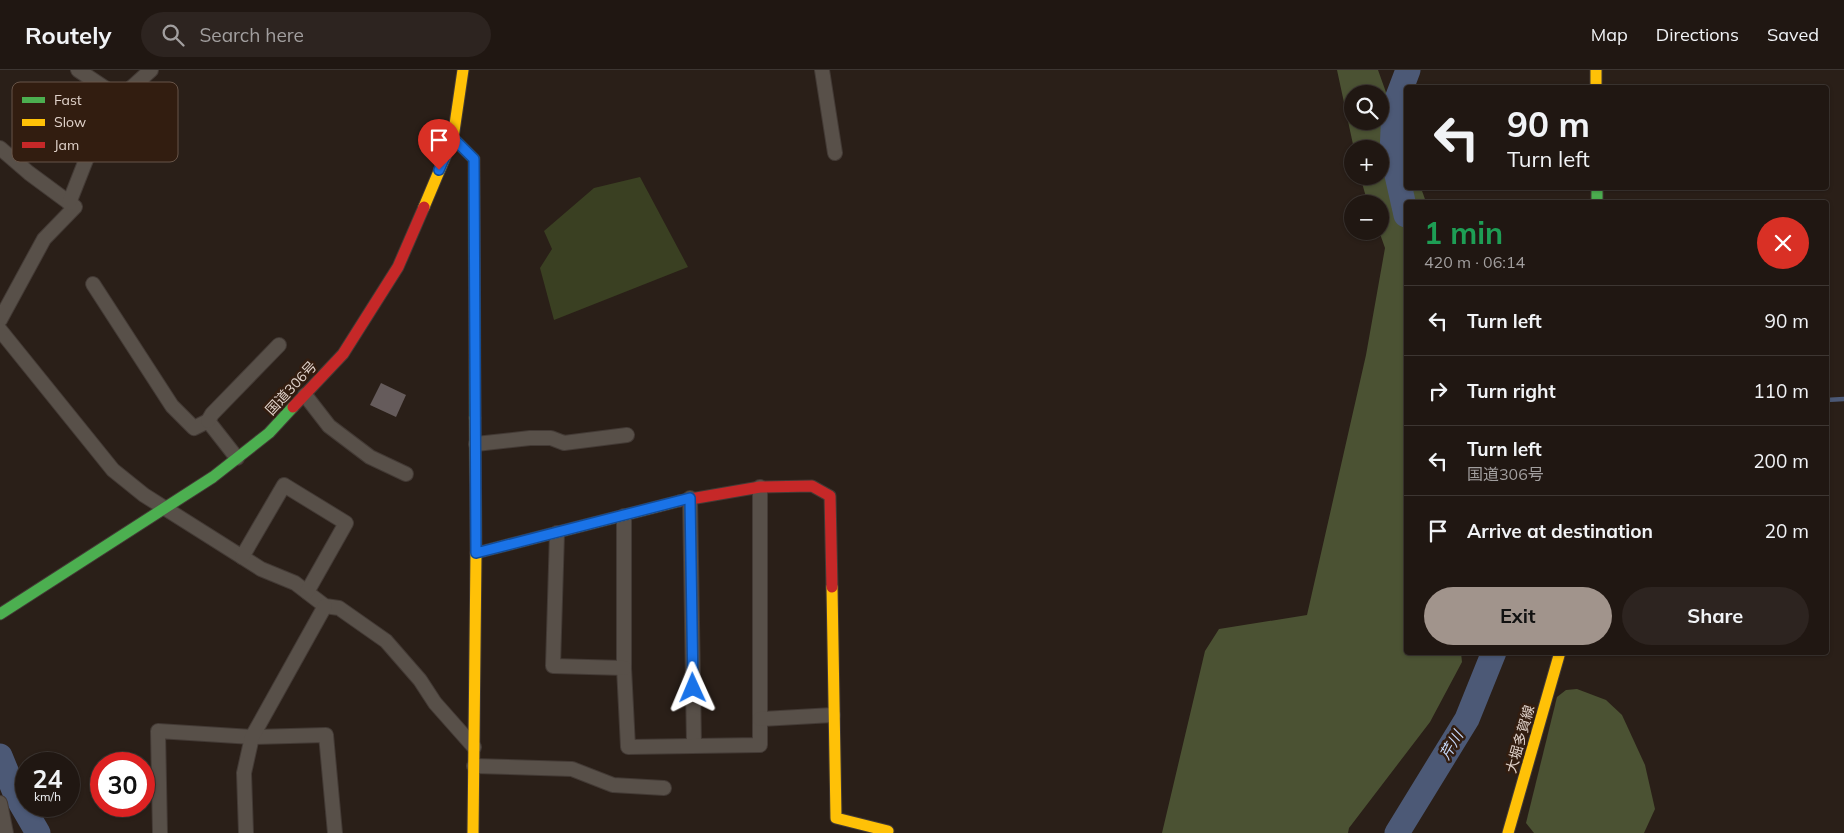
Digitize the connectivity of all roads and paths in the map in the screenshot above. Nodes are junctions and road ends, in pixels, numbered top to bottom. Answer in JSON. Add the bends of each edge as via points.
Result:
{"nodes":[{"id":1,"x":78,"y":70,"type":"edge"},
{"id":2,"x":151,"y":70,"type":"edge"},
{"id":3,"x":463,"y":70,"type":"edge"},
{"id":4,"x":822,"y":70,"type":"edge"},
{"id":5,"x":1596,"y":70,"type":"edge"},
{"id":6,"x":96,"y":82,"type":"edge"},
{"id":7,"x":138,"y":82,"type":"edge"},
{"id":8,"x":1596,"y":85,"type":"edge"},
{"id":9,"x":453,"y":138,"type":"junction"},
{"id":10,"x":0,"y":148,"type":"edge"},
{"id":11,"x":836,"y":153,"type":"dead end"},
{"id":12,"x":12,"y":158,"type":"edge"},
{"id":13,"x":18,"y":162,"type":"edge"},
{"id":14,"x":85,"y":162,"type":"edge"},
{"id":15,"x":69,"y":203,"type":"junction"},
{"id":16,"x":93,"y":284,"type":"dead end"},
{"id":17,"x":0,"y":320,"type":"edge"},
{"id":18,"x":0,"y":330,"type":"edge"},
{"id":19,"x":279,"y":345,"type":"dead end"},
{"id":20,"x":305,"y":395,"type":"junction"},
{"id":21,"x":208,"y":422,"type":"junction"},
{"id":22,"x":627,"y":435,"type":"dead end"},
{"id":23,"x":476,"y":444,"type":"junction"},
{"id":24,"x":237,"y":458,"type":"junction"},
{"id":25,"x":406,"y":474,"type":"dead end"},
{"id":26,"x":760,"y":487,"type":"junction"},
{"id":27,"x":690,"y":498,"type":"junction"},
{"id":28,"x":165,"y":508,"type":"junction"},
{"id":29,"x":624,"y":516,"type":"junction"},
{"id":30,"x":557,"y":533,"type":"junction"},
{"id":31,"x":476,"y":553,"type":"junction"},
{"id":32,"x":242,"y":556,"type":"junction"},
{"id":33,"x":307,"y":592,"type":"junction"},
{"id":34,"x":325,"y":606,"type":"junction"},
{"id":35,"x":0,"y":614,"type":"edge"},
{"id":36,"x":1559,"y":655,"type":"edge"},
{"id":37,"x":624,"y":668,"type":"junction"},
{"id":38,"x":833,"y":715,"type":"junction"},
{"id":39,"x":760,"y":719,"type":"junction"},
{"id":40,"x":252,"y":737,"type":"junction"},
{"id":41,"x":694,"y":745,"type":"junction"},
{"id":42,"x":474,"y":747,"type":"junction"},
{"id":43,"x":474,"y":766,"type":"junction"},
{"id":44,"x":664,"y":788,"type":"dead end"},
{"id":45,"x":0,"y":803,"type":"edge"},
{"id":46,"x":888,"y":831,"type":"dead end"},
{"id":47,"x":6,"y":833,"type":"edge"},
{"id":48,"x":160,"y":833,"type":"edge"},
{"id":49,"x":246,"y":833,"type":"edge"},
{"id":50,"x":335,"y":833,"type":"edge"},
{"id":51,"x":473,"y":833,"type":"edge"},
{"id":52,"x":1508,"y":833,"type":"edge"}],
"edges":[{"from":1,"to":6,"type":"street"},
{"from":2,"to":7,"type":"street"},
{"from":3,"to":9,"type":"main road","name":"国道306号"},
{"from":4,"to":11,"type":"street"},
{"from":5,"to":8,"type":"main road"},
{"from":9,"to":20,"type":"main road","name":"国道306号","via":[[398,267],[343,354]]},
{"from":9,"to":23,"type":"main road","via":[[474,159]]},
{"from":10,"to":12,"type":"street"},
{"from":13,"to":15,"type":"street"},
{"from":14,"to":15,"type":"street"},
{"from":15,"to":17,"type":"street","via":[[75,207],[44,239]]},
{"from":16,"to":21,"type":"street","via":[[172,406],[194,428]]},
{"from":18,"to":28,"type":"street","via":[[113,470]]},
{"from":19,"to":21,"type":"street"},
{"from":20,"to":24,"type":"main road","name":"国道306号","via":[[270,433]]},
{"from":20,"to":25,"type":"street","via":[[329,426],[370,457]]},
{"from":21,"to":24,"type":"street"},
{"from":22,"to":23,"type":"street","via":[[564,443],[551,438],[530,438]]},
{"from":23,"to":31,"type":"main road"},
{"from":24,"to":28,"type":"main road","name":"国道306号"},
{"from":26,"to":27,"type":"main road"},
{"from":26,"to":38,"type":"main road","via":[[812,486],[830,496]]},
{"from":26,"to":39,"type":"street"},
{"from":27,"to":29,"type":"main road"},
{"from":27,"to":41,"type":"street"},
{"from":28,"to":32,"type":"street"},
{"from":28,"to":35,"type":"main road","name":"国道306号"},
{"from":29,"to":30,"type":"main road"},
{"from":29,"to":37,"type":"street"},
{"from":30,"to":31,"type":"main road"},
{"from":30,"to":37,"type":"street","via":[[553,666]]},
{"from":31,"to":42,"type":"main road"},
{"from":32,"to":33,"type":"street"},
{"from":32,"to":33,"type":"street","via":[[284,485],[346,523]]},
{"from":33,"to":34,"type":"street"},
{"from":34,"to":40,"type":"street"},
{"from":34,"to":42,"type":"street","via":[[339,608],[386,641],[420,680],[434,703]]},
{"from":36,"to":52,"type":"main road","name":"大堀多賀線"},
{"from":37,"to":41,"type":"street","via":[[628,747]]},
{"from":38,"to":39,"type":"street"},
{"from":38,"to":46,"type":"main road","via":[[836,818]]},
{"from":39,"to":41,"type":"street","via":[[760,745]]},
{"from":40,"to":48,"type":"street","via":[[158,731]]},
{"from":40,"to":49,"type":"street","via":[[244,773]]},
{"from":40,"to":50,"type":"street","via":[[326,735]]},
{"from":42,"to":43,"type":"main road"},
{"from":43,"to":44,"type":"street","via":[[572,769],[613,785]]},
{"from":43,"to":51,"type":"main road"},
{"from":45,"to":47,"type":"street"}]}
